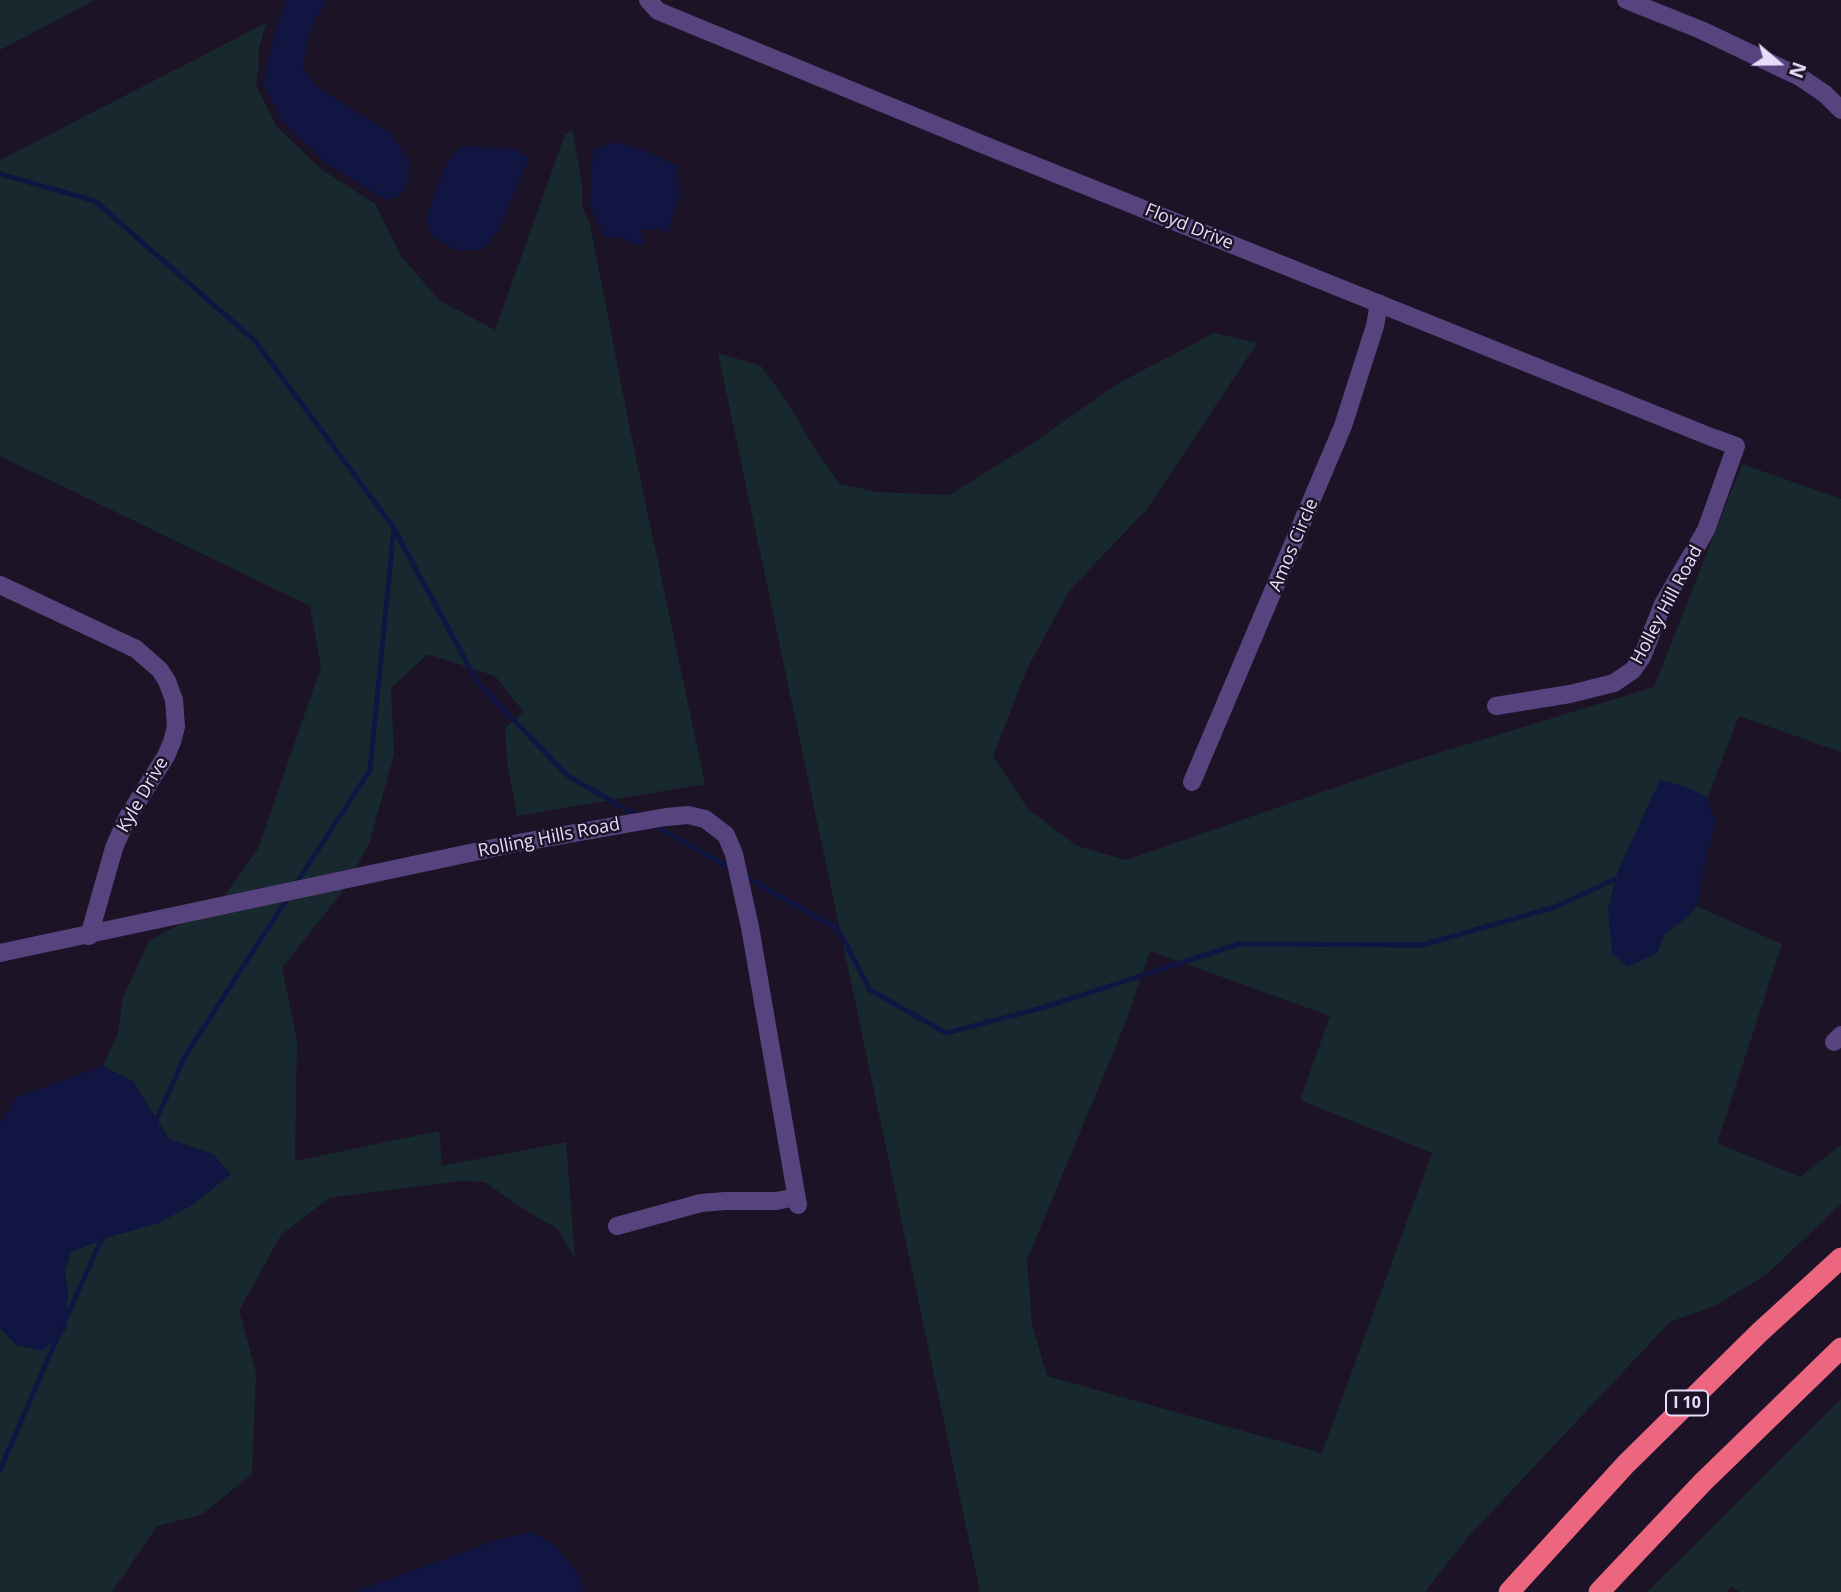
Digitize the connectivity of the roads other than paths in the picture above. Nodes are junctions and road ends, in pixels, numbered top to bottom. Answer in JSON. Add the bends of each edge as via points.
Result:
{"nodes":[{"id":1,"x":648,"y":0,"type":"edge"},
{"id":2,"x":1626,"y":0,"type":"edge"},
{"id":3,"x":1841,"y":110,"type":"edge"},
{"id":4,"x":1379,"y":303,"type":"junction"},
{"id":5,"x":1736,"y":446,"type":"joint"},
{"id":6,"x":0,"y":585,"type":"edge"},
{"id":7,"x":1496,"y":706,"type":"dead end"},
{"id":8,"x":1192,"y":782,"type":"dead end"},
{"id":9,"x":89,"y":936,"type":"junction"},
{"id":10,"x":0,"y":953,"type":"edge"},
{"id":11,"x":617,"y":1226,"type":"dead end"},
{"id":12,"x":1841,"y":1258,"type":"edge"},
{"id":13,"x":1841,"y":1348,"type":"edge"},
{"id":14,"x":1509,"y":1592,"type":"edge"},
{"id":15,"x":1599,"y":1592,"type":"edge"}],
"edges":[{"from":1,"to":4,"type":"street","name":"Floyd Drive","via":[[657,11]]},
{"from":2,"to":3,"type":"street","via":[[1800,77]]},
{"from":4,"to":5,"type":"street","name":"Floyd Drive"},
{"from":4,"to":8,"type":"street","name":"Amos Circle","via":[[1343,426]]},
{"from":5,"to":7,"type":"street","name":"Holley Hill Road","via":[[1706,530],[1663,604],[1633,670],[1614,683]]},
{"from":6,"to":9,"type":"street","name":"Kyle Drive","via":[[136,649],[160,670],[174,700],[172,742],[114,848]]},
{"from":9,"to":10,"type":"street","name":"Rolling Hills Road"},
{"from":9,"to":11,"type":"street","name":"Rolling Hills Road","via":[[512,844],[666,817],[705,819],[726,835],[734,854],[797,1201],[701,1203]]},
{"from":12,"to":14,"type":"highway","number":"I 10","via":[[1636,1454]]},
{"from":13,"to":15,"type":"highway","via":[[1703,1482]]}]}
